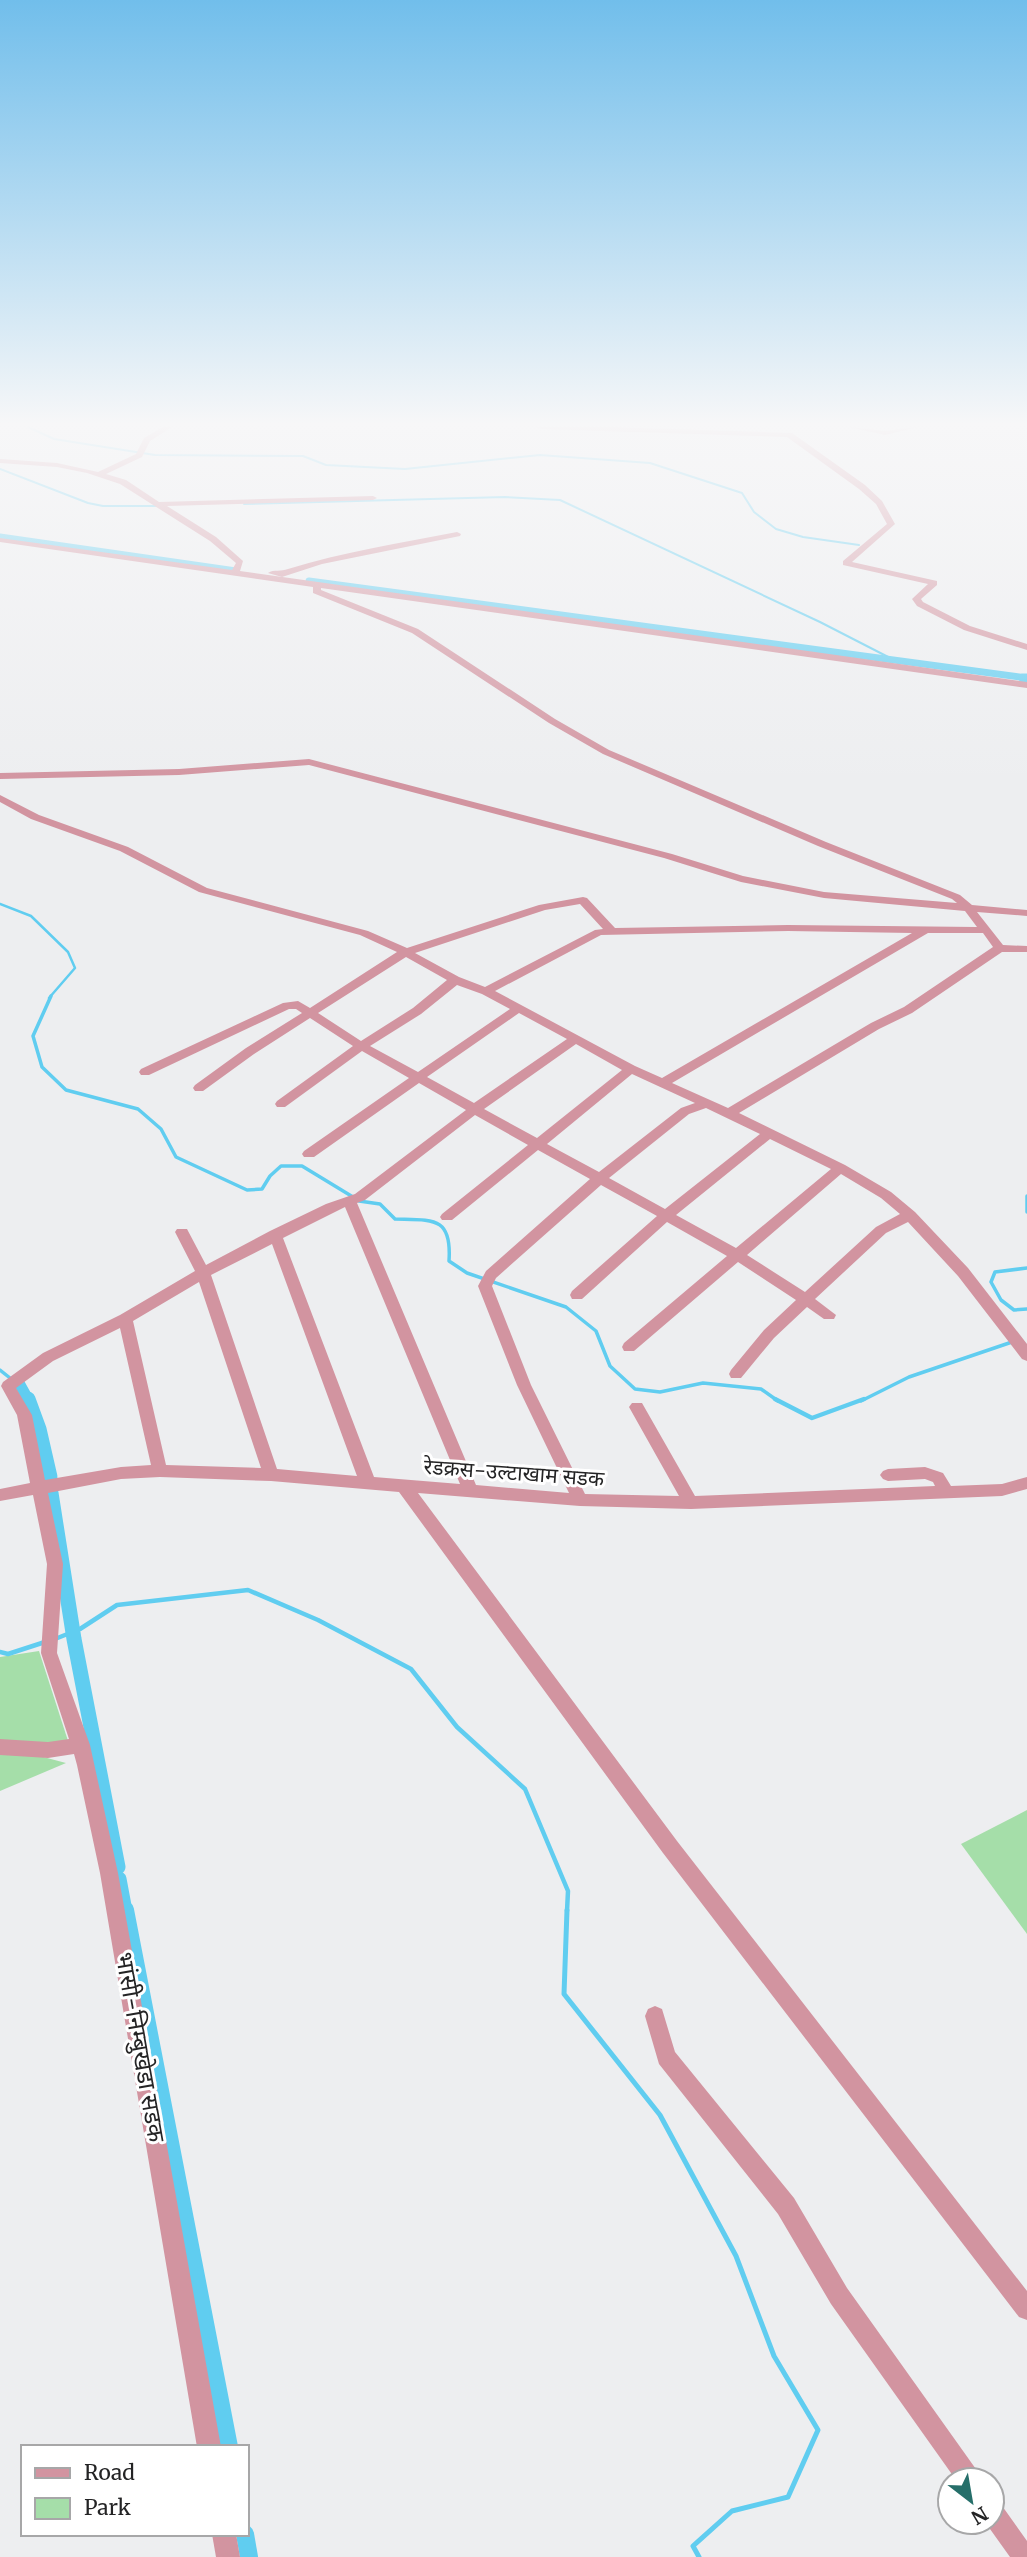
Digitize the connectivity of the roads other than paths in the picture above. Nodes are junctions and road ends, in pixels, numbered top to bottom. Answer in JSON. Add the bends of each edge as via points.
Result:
{"nodes":[{"id":1,"x":50,"y":546,"type":"edge"},
{"id":2,"x":221,"y":546,"type":"edge"},
{"id":3,"x":397,"y":546,"type":"edge"},
{"id":4,"x":865,"y":546,"type":"edge"},
{"id":5,"x":235,"y":570,"type":"junction"},
{"id":6,"x":318,"y":585,"type":"junction"},
{"id":7,"x":1027,"y":647,"type":"edge"},
{"id":8,"x":1027,"y":685,"type":"edge"},
{"id":9,"x":0,"y":776,"type":"edge"},
{"id":10,"x":0,"y":798,"type":"edge"},
{"id":11,"x":967,"y":906,"type":"junction"},
{"id":12,"x":1027,"y":913,"type":"edge"},
{"id":13,"x":928,"y":928,"type":"junction"},
{"id":14,"x":983,"y":930,"type":"junction"},
{"id":15,"x":611,"y":932,"type":"junction"},
{"id":16,"x":1000,"y":948,"type":"junction"},
{"id":17,"x":1027,"y":949,"type":"edge"},
{"id":18,"x":407,"y":952,"type":"junction"},
{"id":19,"x":456,"y":980,"type":"junction"},
{"id":20,"x":486,"y":991,"type":"junction"},
{"id":21,"x":517,"y":1009,"type":"junction"},
{"id":22,"x":311,"y":1013,"type":"junction"},
{"id":23,"x":574,"y":1040,"type":"junction"},
{"id":24,"x":361,"y":1046,"type":"junction"},
{"id":25,"x":631,"y":1069,"type":"junction"},
{"id":26,"x":145,"y":1072,"type":"dead end"},
{"id":27,"x":419,"y":1077,"type":"junction"},
{"id":28,"x":661,"y":1084,"type":"junction"},
{"id":29,"x":199,"y":1088,"type":"dead end"},
{"id":30,"x":707,"y":1103,"type":"junction"},
{"id":31,"x":281,"y":1104,"type":"dead end"},
{"id":32,"x":476,"y":1108,"type":"junction"},
{"id":33,"x":729,"y":1113,"type":"junction"},
{"id":34,"x":768,"y":1134,"type":"junction"},
{"id":35,"x":536,"y":1143,"type":"junction"},
{"id":36,"x":309,"y":1154,"type":"dead end"},
{"id":37,"x":840,"y":1168,"type":"junction"},
{"id":38,"x":599,"y":1179,"type":"junction"},
{"id":39,"x":355,"y":1199,"type":"junction"},
{"id":40,"x":910,"y":1214,"type":"junction"},
{"id":41,"x":666,"y":1216,"type":"junction"},
{"id":42,"x":447,"y":1217,"type":"dead end"},
{"id":43,"x":182,"y":1232,"type":"dead end"},
{"id":44,"x":275,"y":1234,"type":"junction"},
{"id":45,"x":737,"y":1255,"type":"junction"},
{"id":46,"x":203,"y":1273,"type":"junction"},
{"id":47,"x":577,"y":1295,"type":"dead end"},
{"id":48,"x":807,"y":1299,"type":"junction"},
{"id":49,"x":829,"y":1315,"type":"dead end"},
{"id":50,"x":125,"y":1320,"type":"junction"},
{"id":51,"x":629,"y":1347,"type":"dead end"},
{"id":52,"x":1024,"y":1352,"type":"edge"},
{"id":53,"x":737,"y":1374,"type":"dead end"},
{"id":54,"x":637,"y":1407,"type":"dead end"},
{"id":55,"x":160,"y":1471,"type":"junction"},
{"id":56,"x":271,"y":1475,"type":"junction"},
{"id":57,"x":888,"y":1475,"type":"dead end"},
{"id":58,"x":368,"y":1483,"type":"junction"},
{"id":59,"x":1027,"y":1483,"type":"edge"},
{"id":60,"x":403,"y":1485,"type":"junction"},
{"id":61,"x":40,"y":1489,"type":"junction"},
{"id":62,"x":470,"y":1490,"type":"junction"},
{"id":63,"x":943,"y":1493,"type":"junction"},
{"id":64,"x":0,"y":1495,"type":"edge"},
{"id":65,"x":580,"y":1500,"type":"junction"},
{"id":66,"x":691,"y":1503,"type":"junction"},
{"id":67,"x":81,"y":1745,"type":"junction"},
{"id":68,"x":0,"y":1747,"type":"edge"},
{"id":69,"x":655,"y":2017,"type":"dead end"},
{"id":70,"x":1027,"y":2309,"type":"edge"},
{"id":71,"x":209,"y":2445,"type":"edge"},
{"id":72,"x":960,"y":2466,"type":"edge"},
{"id":73,"x":1006,"y":2531,"type":"edge"},
{"id":74,"x":224,"y":2536,"type":"edge"},
{"id":75,"x":228,"y":2557,"type":"edge"},
{"id":76,"x":1024,"y":2557,"type":"edge"}],
"edges":[{"from":1,"to":5,"type":"street"},
{"from":2,"to":5,"type":"street","via":[[240,563]]},
{"from":3,"to":5,"type":"street","via":[[282,574]]},
{"from":4,"to":7,"type":"street","via":[[846,563],[934,583],[916,599],[920,604],[967,628]]},
{"from":5,"to":6,"type":"street"},
{"from":6,"to":8,"type":"street"},
{"from":6,"to":11,"type":"street","via":[[316,591],[415,631],[606,752],[956,897]]},
{"from":9,"to":11,"type":"street","via":[[179,772],[309,762],[741,879],[824,895]]},
{"from":10,"to":18,"type":"street","via":[[35,817],[133,853],[203,890],[364,933]]},
{"from":11,"to":12,"type":"street"},
{"from":11,"to":14,"type":"street"},
{"from":13,"to":14,"type":"street"},
{"from":13,"to":15,"type":"street"},
{"from":13,"to":28,"type":"street"},
{"from":14,"to":16,"type":"street"},
{"from":15,"to":18,"type":"street","via":[[583,900],[543,906]]},
{"from":15,"to":20,"type":"street","via":[[599,932]]},
{"from":16,"to":17,"type":"street"},
{"from":16,"to":33,"type":"street","via":[[908,1010]]},
{"from":18,"to":19,"type":"street"},
{"from":18,"to":22,"type":"street"},
{"from":19,"to":20,"type":"street"},
{"from":19,"to":24,"type":"street","via":[[417,1012]]},
{"from":20,"to":21,"type":"street"},
{"from":21,"to":23,"type":"street"},
{"from":21,"to":27,"type":"street"},
{"from":22,"to":24,"type":"street"},
{"from":22,"to":26,"type":"street","via":[[287,1006]]},
{"from":22,"to":29,"type":"street"},
{"from":23,"to":25,"type":"street"},
{"from":23,"to":32,"type":"street"},
{"from":24,"to":27,"type":"street"},
{"from":24,"to":31,"type":"street"},
{"from":25,"to":28,"type":"street"},
{"from":25,"to":35,"type":"street"},
{"from":27,"to":32,"type":"street"},
{"from":27,"to":36,"type":"street"},
{"from":28,"to":30,"type":"street"},
{"from":30,"to":33,"type":"street"},
{"from":30,"to":38,"type":"street","via":[[685,1111]]},
{"from":32,"to":35,"type":"street"},
{"from":32,"to":39,"type":"street"},
{"from":33,"to":34,"type":"street"},
{"from":34,"to":37,"type":"street"},
{"from":34,"to":41,"type":"street"},
{"from":35,"to":38,"type":"street"},
{"from":35,"to":42,"type":"street"},
{"from":37,"to":40,"type":"street"},
{"from":37,"to":45,"type":"street"},
{"from":38,"to":41,"type":"street"},
{"from":38,"to":65,"type":"street","via":[[488,1280],[524,1385]]},
{"from":39,"to":44,"type":"street"},
{"from":39,"to":62,"type":"street"},
{"from":40,"to":48,"type":"street","via":[[881,1230]]},
{"from":40,"to":52,"type":"street","via":[[963,1272]]},
{"from":41,"to":45,"type":"street"},
{"from":41,"to":47,"type":"street"},
{"from":43,"to":46,"type":"street"},
{"from":44,"to":46,"type":"street"},
{"from":44,"to":58,"type":"street"},
{"from":45,"to":48,"type":"street"},
{"from":45,"to":51,"type":"street"},
{"from":46,"to":50,"type":"street"},
{"from":46,"to":56,"type":"street"},
{"from":48,"to":49,"type":"street"},
{"from":48,"to":53,"type":"street","via":[[769,1334]]},
{"from":50,"to":55,"type":"street"},
{"from":50,"to":61,"type":"street","name":"भांसी-निम्बुखेडा सडक","via":[[48,1357],[8,1386],[24,1415]]},
{"from":54,"to":66,"type":"street"},
{"from":55,"to":56,"type":"street","name":"रेडक्रस-उल्टाखाम सडक"},
{"from":55,"to":61,"type":"street","name":"रेडक्रस-उल्टाखाम सडक","via":[[121,1473]]},
{"from":56,"to":58,"type":"street","name":"रेडक्रस-उल्टाखाम सडक"},
{"from":57,"to":63,"type":"street","via":[[938,1476]]},
{"from":58,"to":60,"type":"street","name":"रेडक्रस-उल्टाखाम सडक"},
{"from":59,"to":63,"type":"street","name":"रेडक्रस-उल्टाखाम सडक","via":[[1002,1490]]},
{"from":60,"to":62,"type":"street","name":"रेडक्रस-उल्टाखाम सडक"},
{"from":60,"to":70,"type":"street","via":[[670,1847]]},
{"from":61,"to":64,"type":"street","name":"रेडक्रस-उल्टाखाम सडक"},
{"from":61,"to":67,"type":"street","name":"भांसी-निम्बुखेडा सडक","via":[[55,1564],[50,1644]]},
{"from":62,"to":65,"type":"street","name":"रेडक्रस-उल्टाखाम सडक"},
{"from":63,"to":66,"type":"street","name":"रेडक्रस-उल्टाखाम सडक"},
{"from":65,"to":66,"type":"street","name":"रेडक्रस-उल्टाखाम सडक"},
{"from":67,"to":68,"type":"street","via":[[48,1751]]},
{"from":67,"to":71,"type":"street","name":"भांसी-निम्बुखेडा सडक","via":[[110,1873]]},
{"from":69,"to":72,"type":"street","via":[[666,2057],[786,2206],[839,2295]]},
{"from":73,"to":76,"type":"street"},
{"from":74,"to":75,"type":"street"}]}
